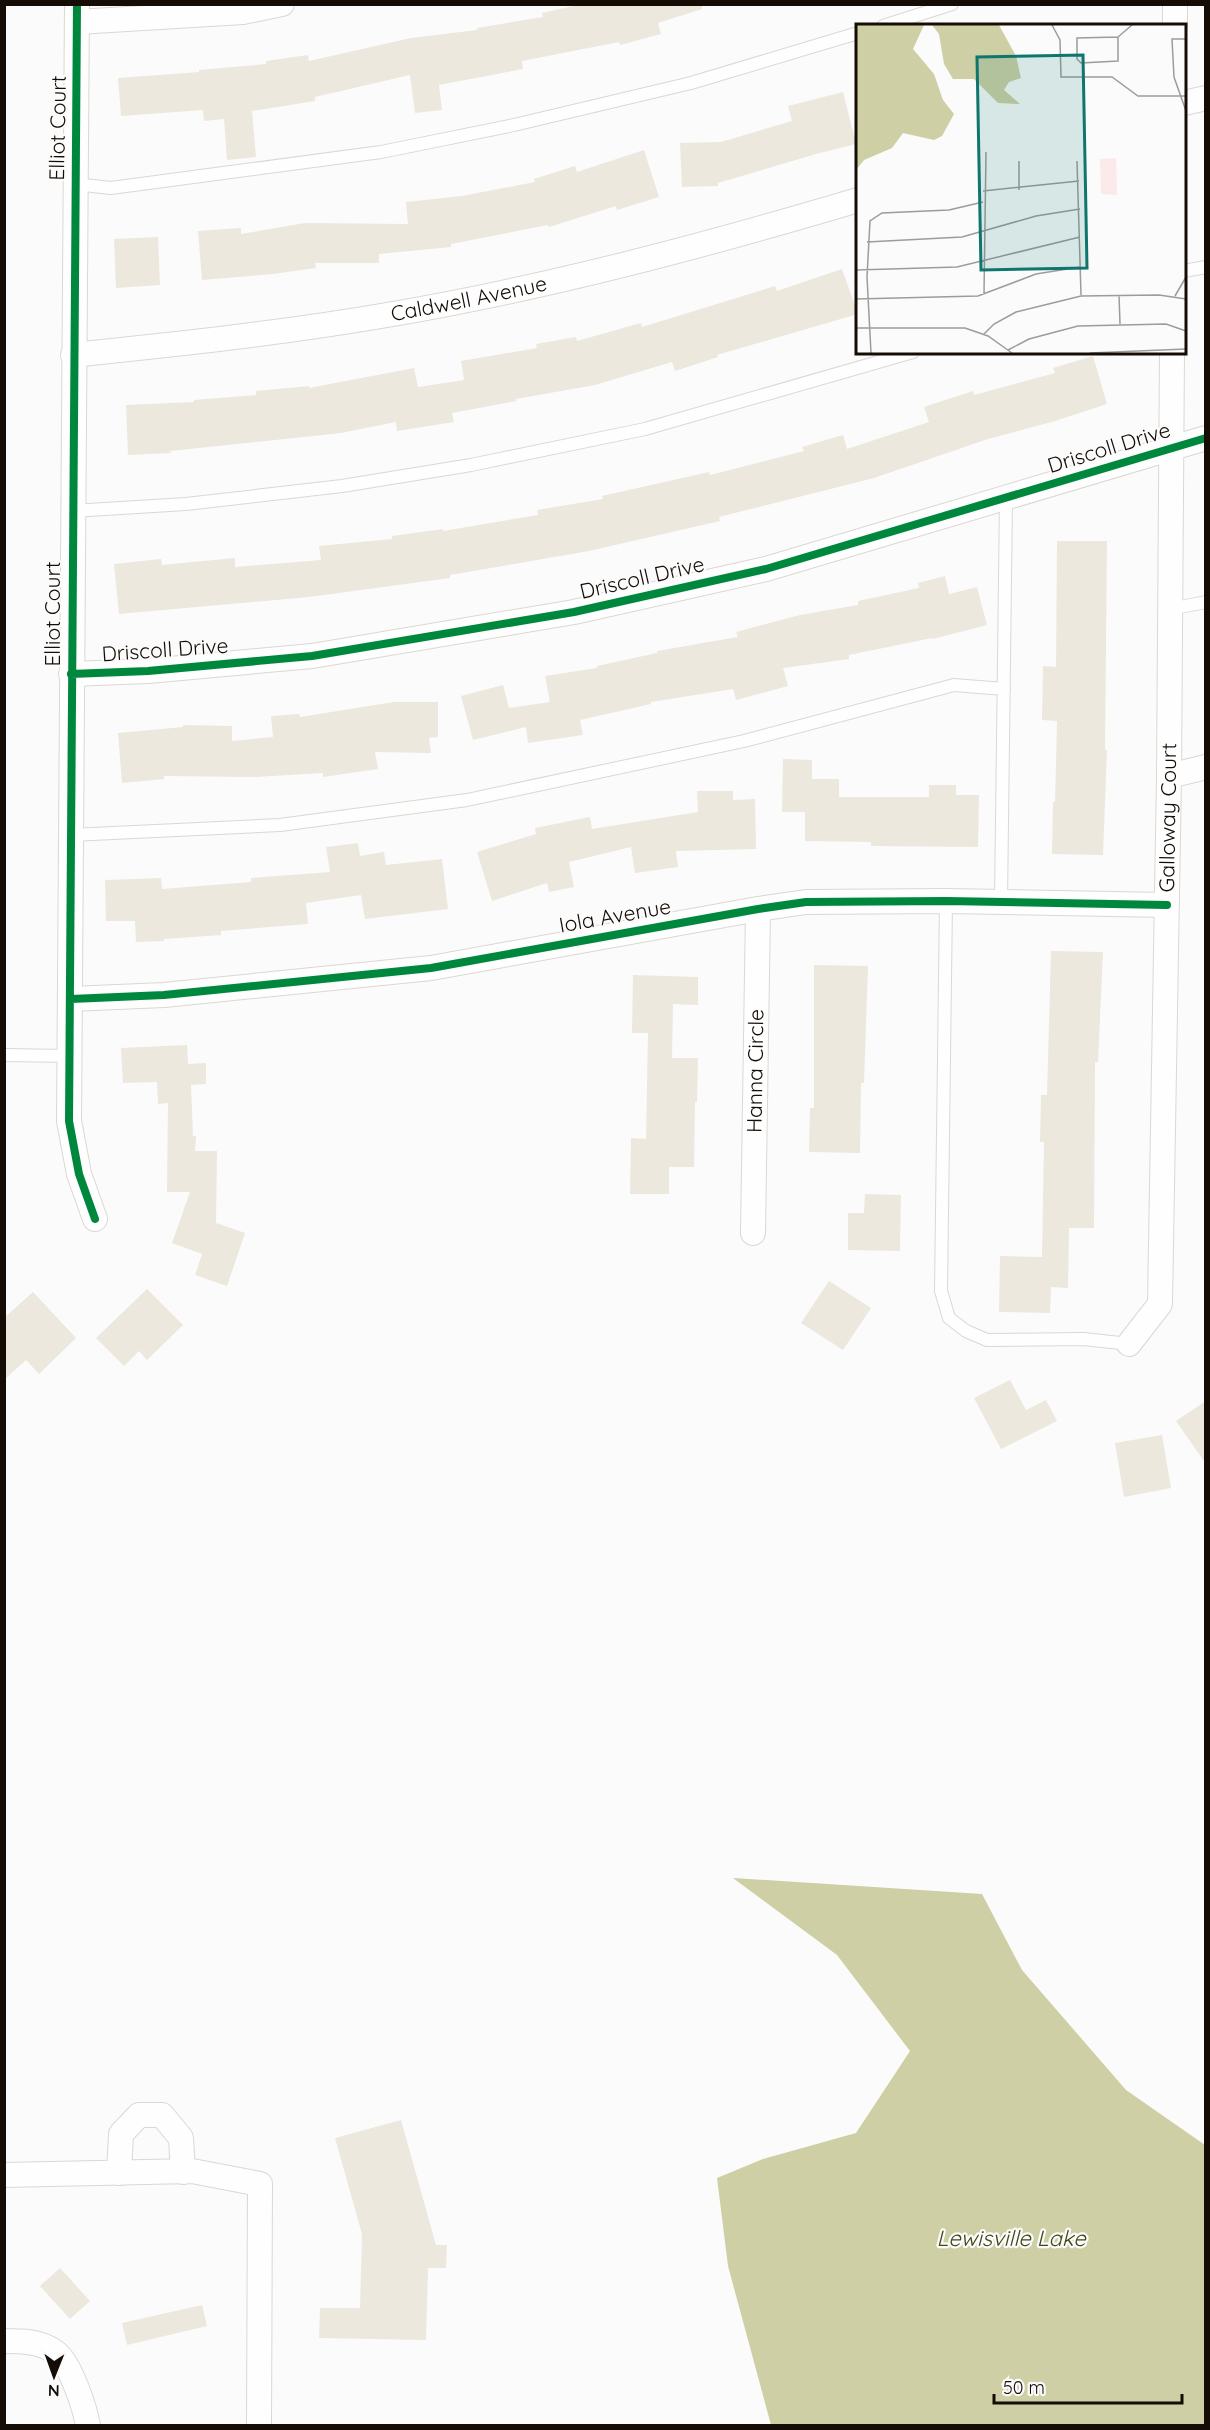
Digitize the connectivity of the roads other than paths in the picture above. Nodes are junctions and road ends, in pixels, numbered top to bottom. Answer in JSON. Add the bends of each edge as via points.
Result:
{"nodes":[{"id":1,"x":282,"y":4,"type":"edge"},
{"id":2,"x":952,"y":4,"type":"edge"},
{"id":3,"x":1175,"y":4,"type":"edge"},
{"id":4,"x":77,"y":14,"type":"edge"},
{"id":5,"x":889,"y":24,"type":"edge"},
{"id":6,"x":1175,"y":24,"type":"edge"},
{"id":7,"x":856,"y":34,"type":"edge"},
{"id":8,"x":1206,"y":98,"type":"edge"},
{"id":9,"x":1186,"y":103,"type":"edge"},
{"id":10,"x":75,"y":184,"type":"junction"},
{"id":11,"x":856,"y":201,"type":"edge"},
{"id":12,"x":1206,"y":267,"type":"edge"},
{"id":13,"x":1186,"y":271,"type":"edge"},
{"id":14,"x":906,"y":354,"type":"edge"},
{"id":15,"x":1172,"y":354,"type":"edge"},
{"id":16,"x":73,"y":355,"type":"junction"},
{"id":17,"x":1206,"y":438,"type":"edge"},
{"id":18,"x":1171,"y":447,"type":"junction"},
{"id":19,"x":1006,"y":498,"type":"junction"},
{"id":20,"x":72,"y":511,"type":"junction"},
{"id":21,"x":1206,"y":602,"type":"edge"},
{"id":22,"x":1170,"y":609,"type":"junction"},
{"id":23,"x":71,"y":674,"type":"junction"},
{"id":24,"x":1004,"y":688,"type":"junction"},
{"id":25,"x":1206,"y":767,"type":"edge"},
{"id":26,"x":1169,"y":776,"type":"junction"},
{"id":27,"x":71,"y":835,"type":"junction"},
{"id":28,"x":946,"y":901,"type":"junction"},
{"id":29,"x":1001,"y":902,"type":"junction"},
{"id":30,"x":1167,"y":905,"type":"junction"},
{"id":31,"x":758,"y":909,"type":"junction"},
{"id":32,"x":71,"y":999,"type":"junction"},
{"id":33,"x":4,"y":1055,"type":"edge"},
{"id":34,"x":69,"y":1056,"type":"junction"},
{"id":35,"x":95,"y":1219,"type":"dead end"},
{"id":36,"x":753,"y":1233,"type":"dead end"},
{"id":37,"x":1129,"y":1344,"type":"joint"},
{"id":38,"x":183,"y":2172,"type":"junction"},
{"id":39,"x":119,"y":2173,"type":"junction"},
{"id":40,"x":4,"y":2175,"type":"edge"},
{"id":41,"x":4,"y":2341,"type":"edge"},
{"id":42,"x":88,"y":2426,"type":"edge"},
{"id":43,"x":259,"y":2426,"type":"edge"}],
"edges":[{"from":1,"to":4,"type":"street","via":[[243,12]]},
{"from":2,"to":5,"type":"lane"},
{"from":3,"to":6,"type":"street"},
{"from":4,"to":10,"type":"street","name":"Elliot Court"},
{"from":7,"to":10,"type":"lane","via":[[691,84],[381,152],[111,188]]},
{"from":8,"to":9,"type":"street"},
{"from":10,"to":16,"type":"street","name":"Elliot Court"},
{"from":11,"to":16,"type":"street","name":"Caldwell Avenue","via":[[498,294],[239,337]]},
{"from":12,"to":13,"type":"lane"},
{"from":14,"to":20,"type":"lane","via":[[645,429],[471,465],[342,486],[186,504]]},
{"from":15,"to":18,"type":"street","name":"Galloway Court"},
{"from":16,"to":20,"type":"street","name":"Elliot Court"},
{"from":17,"to":18,"type":"street","name":"Driscoll Drive"},
{"from":18,"to":19,"type":"street","name":"Driscoll Drive"},
{"from":18,"to":22,"type":"street","name":"Galloway Court"},
{"from":19,"to":23,"type":"street","name":"Driscoll Drive","via":[[766,569],[574,612],[312,656]]},
{"from":19,"to":24,"type":"lane"},
{"from":20,"to":23,"type":"street","name":"Elliot Court"},
{"from":21,"to":22,"type":"lane"},
{"from":22,"to":26,"type":"street","name":"Galloway Court"},
{"from":23,"to":27,"type":"street","name":"Elliot Court"},
{"from":24,"to":27,"type":"lane","via":[[954,685],[744,741],[467,800],[280,825]]},
{"from":24,"to":29,"type":"lane"},
{"from":25,"to":26,"type":"street"},
{"from":26,"to":30,"type":"street","name":"Galloway Court"},
{"from":27,"to":32,"type":"street","name":"Elliot Court"},
{"from":28,"to":29,"type":"street","name":"Iola Avenue"},
{"from":28,"to":31,"type":"street","name":"Iola Avenue","via":[[806,902]]},
{"from":28,"to":37,"type":"lane","via":[[941,1291],[949,1318],[987,1340],[1084,1339]]},
{"from":29,"to":30,"type":"street","name":"Iola Avenue"},
{"from":30,"to":37,"type":"street","name":"Galloway Court","via":[[1160,1304]]},
{"from":31,"to":32,"type":"street","name":"Iola Avenue","via":[[431,968],[164,995]]},
{"from":31,"to":36,"type":"street","name":"Hanna Circle"},
{"from":32,"to":34,"type":"street","name":"Elliot Court"},
{"from":33,"to":34,"type":"lane"},
{"from":34,"to":35,"type":"street","name":"Elliot Court","via":[[69,1121],[79,1174]]},
{"from":38,"to":39,"type":"street"},
{"from":38,"to":39,"type":"street","via":[[181,2138],[162,2115],[139,2115],[120,2134]]},
{"from":38,"to":43,"type":"street","via":[[260,2184]]},
{"from":39,"to":40,"type":"street"},
{"from":41,"to":42,"type":"street","via":[[30,2341],[57,2353],[83,2400]]}]}
